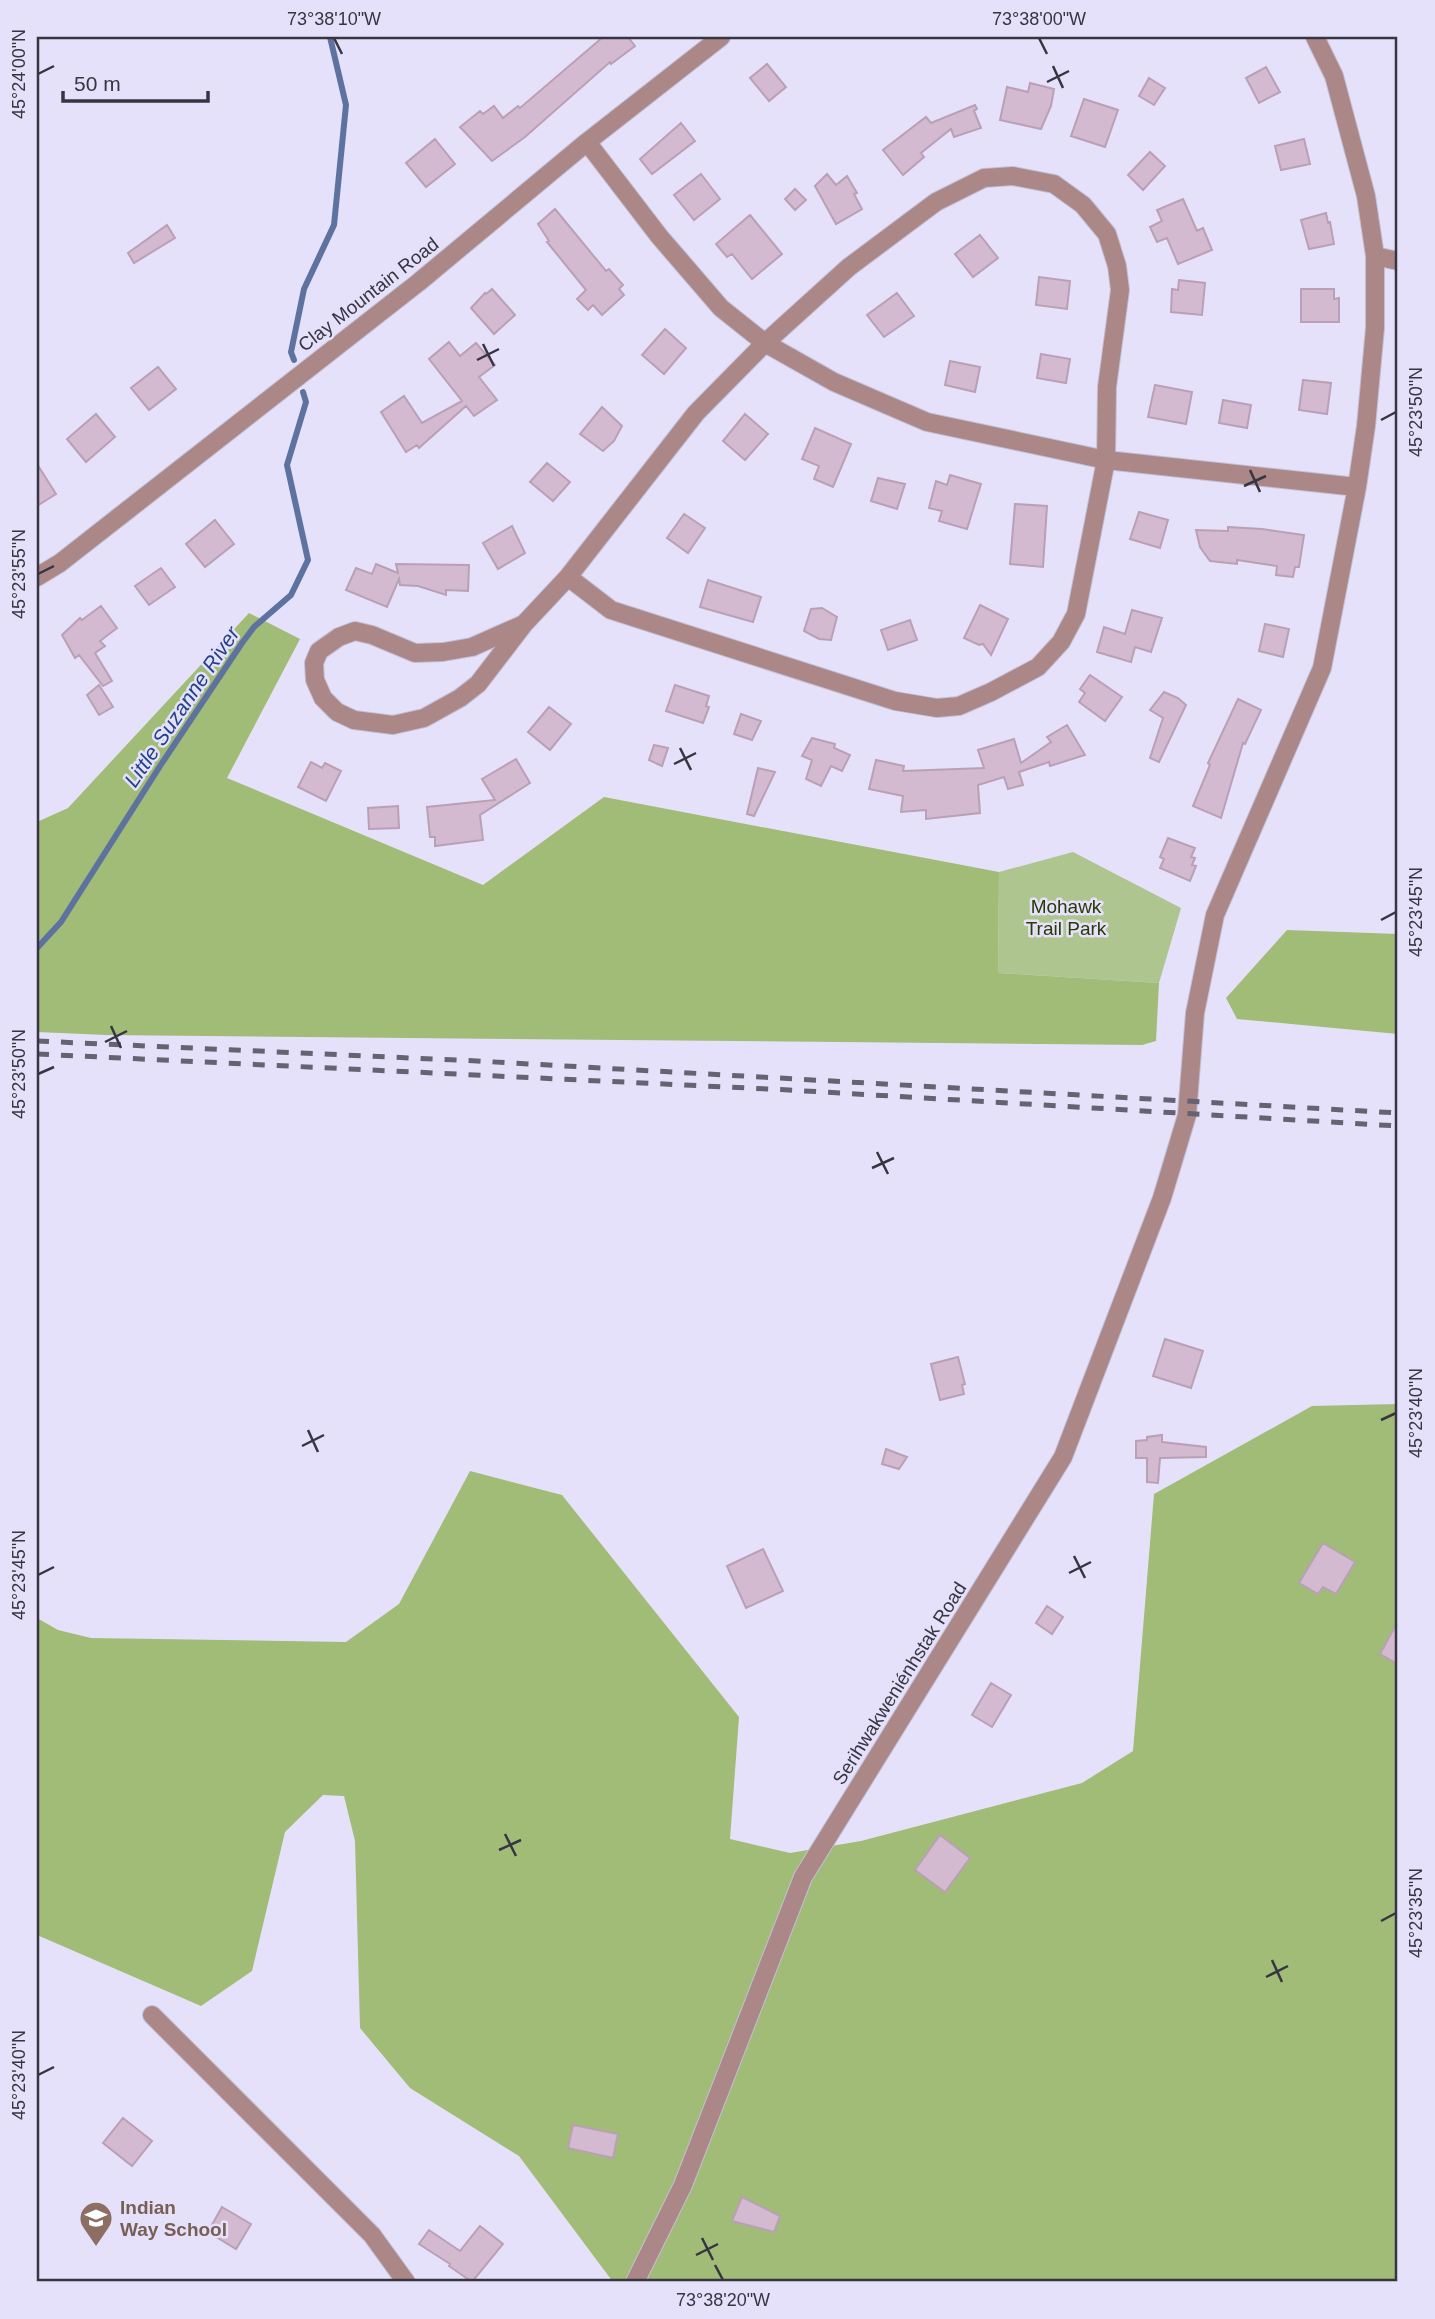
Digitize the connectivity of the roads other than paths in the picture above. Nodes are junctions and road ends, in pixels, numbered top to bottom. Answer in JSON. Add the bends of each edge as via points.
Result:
{"nodes":[{"id":1,"x":721,"y":37,"type":"edge"},
{"id":2,"x":1315,"y":37,"type":"edge"},
{"id":3,"x":587,"y":142,"type":"junction"},
{"id":4,"x":1375,"y":256,"type":"junction"},
{"id":5,"x":1398,"y":261,"type":"edge"},
{"id":6,"x":765,"y":343,"type":"junction"},
{"id":7,"x":1106,"y":460,"type":"junction"},
{"id":8,"x":1357,"y":487,"type":"junction"},
{"id":9,"x":37,"y":577,"type":"edge"},
{"id":10,"x":568,"y":577,"type":"junction"},
{"id":11,"x":524,"y":625,"type":"junction"},
{"id":12,"x":152,"y":2015,"type":"dead end"},
{"id":13,"x":406,"y":2282,"type":"edge"},
{"id":14,"x":635,"y":2282,"type":"edge"}],
"edges":[{"from":1,"to":3,"type":"street","name":"Clay Mountain Road"},
{"from":2,"to":4,"type":"street","name":"Serihwakweniénhstak Road","via":[[1334,76],[1366,197]]},
{"from":3,"to":6,"type":"street","via":[[721,308]]},
{"from":3,"to":9,"type":"street","name":"Clay Mountain Road","via":[[408,290]]},
{"from":4,"to":5,"type":"street"},
{"from":4,"to":8,"type":"street","name":"Serihwakweniénhstak Road","via":[[1375,328]]},
{"from":6,"to":7,"type":"street","via":[[834,382],[927,422]]},
{"from":6,"to":7,"type":"street","via":[[849,267],[936,202],[984,178],[1013,176],[1054,184],[1083,205],[1107,234],[1117,265],[1120,290],[1107,387]]},
{"from":6,"to":10,"type":"street","via":[[696,413]]},
{"from":7,"to":8,"type":"street"},
{"from":7,"to":10,"type":"street","via":[[1076,614],[1061,642],[1038,667],[959,706],[937,708],[895,701],[611,610]]},
{"from":8,"to":14,"type":"street","name":"Serihwakweniénhstak Road","via":[[1322,668],[1215,915],[1195,1013],[1188,1103],[1162,1198],[1063,1457],[803,1877],[683,2185]]},
{"from":10,"to":11,"type":"street"},
{"from":11,"to":11,"type":"street","via":[[472,647],[415,653],[355,631],[319,651],[315,680],[323,698],[354,720],[393,725],[424,718],[478,684]]},
{"from":12,"to":13,"type":"street","via":[[372,2235]]}]}
